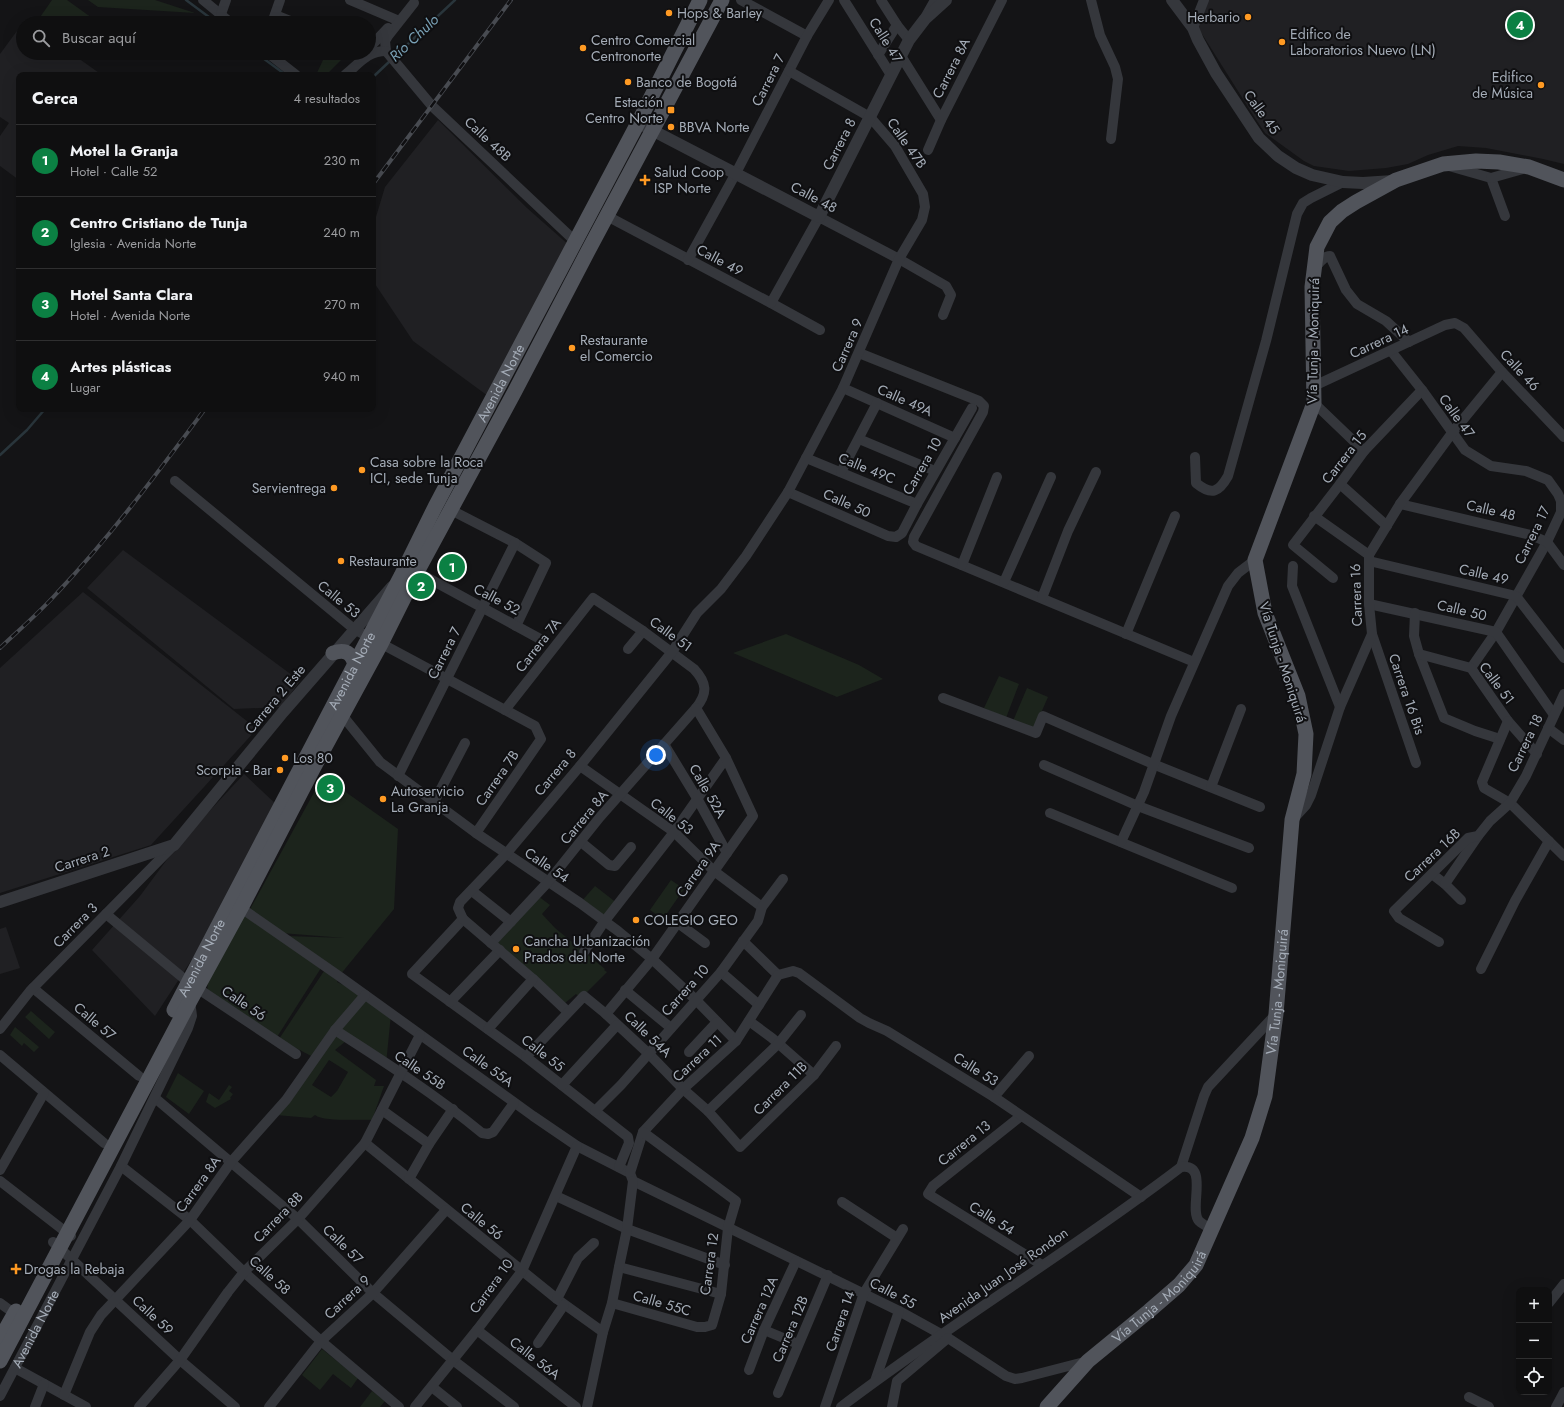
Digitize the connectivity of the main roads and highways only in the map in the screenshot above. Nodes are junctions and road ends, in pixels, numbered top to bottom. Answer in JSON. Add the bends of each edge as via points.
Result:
{"nodes":[{"id":1,"x":700,"y":0,"type":"edge"},
{"id":2,"x":722,"y":0,"type":"edge"},
{"id":3,"x":1564,"y":180,"type":"edge"},
{"id":4,"x":375,"y":641,"type":"junction"},
{"id":5,"x":333,"y":654,"type":"road end"},
{"id":6,"x":355,"y":664,"type":"junction"},
{"id":7,"x":192,"y":991,"type":"junction"},
{"id":8,"x":60,"y":1238,"type":"junction"},
{"id":9,"x":0,"y":1339,"type":"edge"},
{"id":10,"x":0,"y":1361,"type":"edge"},
{"id":11,"x":1047,"y":1407,"type":"edge"}],
"edges":[{"from":1,"to":4,"type":"main road","name":"Avenida Norte","via":[[576,242],[439,500],[401,576]]},
{"from":2,"to":4,"type":"main road","name":"Avenida Norte","via":[[451,510]]},
{"from":3,"to":11,"type":"main road","name":"Vía Tunja - Moniquirá","via":[[1529,167],[1499,162],[1443,164],[1396,180],[1342,211],[1330,222],[1317,247],[1312,287],[1314,403],[1255,560],[1265,614],[1298,696],[1306,734],[1304,774],[1292,820],[1276,1014],[1265,1096],[1252,1138],[1196,1265],[1179,1285],[1150,1311],[1088,1361]]},
{"from":4,"to":6,"type":"main road","name":"Avenida Norte"},
{"from":4,"to":7,"type":"main road","name":"Avenida Norte","via":[[342,715],[241,908]]},
{"from":5,"to":6,"type":"main road","via":[[347,652]]},
{"from":6,"to":7,"type":"main road","name":"Avenida Norte"},
{"from":7,"to":8,"type":"main road","name":"Avenida Norte"},
{"from":7,"to":8,"type":"main road","name":"Avenida Norte","via":[[139,1076]]},
{"from":8,"to":9,"type":"main road","name":"Avenida Norte"},
{"from":8,"to":10,"type":"main road","name":"Avenida Norte","via":[[22,1321]]}]}
